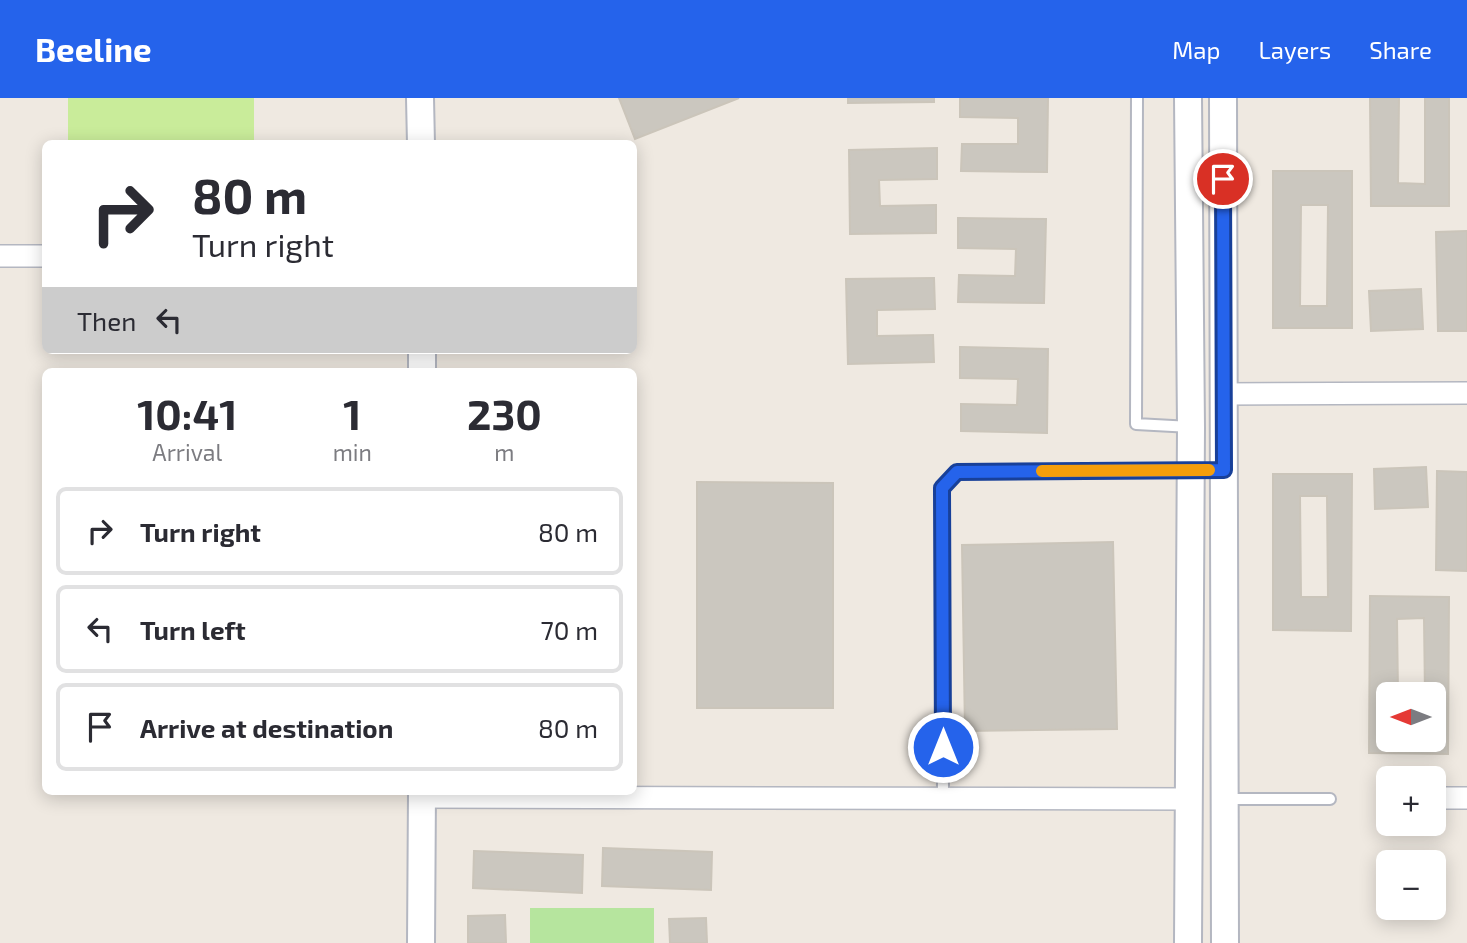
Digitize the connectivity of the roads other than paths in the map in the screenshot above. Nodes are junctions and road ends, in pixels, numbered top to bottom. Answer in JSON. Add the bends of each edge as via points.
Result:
{"nodes":[{"id":1,"x":420,"y":98,"type":"edge"},
{"id":2,"x":1137,"y":98,"type":"edge"},
{"id":3,"x":1188,"y":98,"type":"edge"},
{"id":4,"x":1223,"y":98,"type":"edge"},
{"id":5,"x":421,"y":140,"type":"edge"},
{"id":6,"x":0,"y":256,"type":"edge"},
{"id":7,"x":42,"y":256,"type":"edge"},
{"id":8,"x":1467,"y":393,"type":"edge"},
{"id":9,"x":1224,"y":394,"type":"junction"},
{"id":10,"x":1191,"y":427,"type":"junction"},
{"id":11,"x":1190,"y":470,"type":"junction"},
{"id":12,"x":1224,"y":470,"type":"junction"},
{"id":13,"x":422,"y":795,"type":"edge"},
{"id":14,"x":552,"y":795,"type":"edge"},
{"id":15,"x":943,"y":798,"type":"junction"},
{"id":16,"x":1446,"y":798,"type":"edge"},
{"id":17,"x":1467,"y":798,"type":"edge"},
{"id":18,"x":1190,"y":799,"type":"junction"},
{"id":19,"x":1224,"y":799,"type":"junction"},
{"id":20,"x":1330,"y":799,"type":"dead end"},
{"id":21,"x":421,"y":943,"type":"edge"},
{"id":22,"x":1188,"y":943,"type":"edge"},
{"id":23,"x":1225,"y":943,"type":"edge"}],
"edges":[{"from":1,"to":5,"type":"street"},
{"from":2,"to":10,"type":"lane","via":[[1136,424]]},
{"from":3,"to":10,"type":"street"},
{"from":4,"to":9,"type":"street"},
{"from":6,"to":7,"type":"street"},
{"from":8,"to":9,"type":"street"},
{"from":9,"to":12,"type":"street"},
{"from":10,"to":11,"type":"street"},
{"from":11,"to":12,"type":"lane"},
{"from":11,"to":15,"type":"lane","via":[[957,472],[942,488]]},
{"from":11,"to":18,"type":"street"},
{"from":12,"to":19,"type":"street"},
{"from":13,"to":21,"type":"street"},
{"from":14,"to":15,"type":"street"},
{"from":15,"to":18,"type":"street"},
{"from":16,"to":17,"type":"street"},
{"from":18,"to":22,"type":"street"},
{"from":19,"to":20,"type":"lane"},
{"from":19,"to":23,"type":"street"}]}
